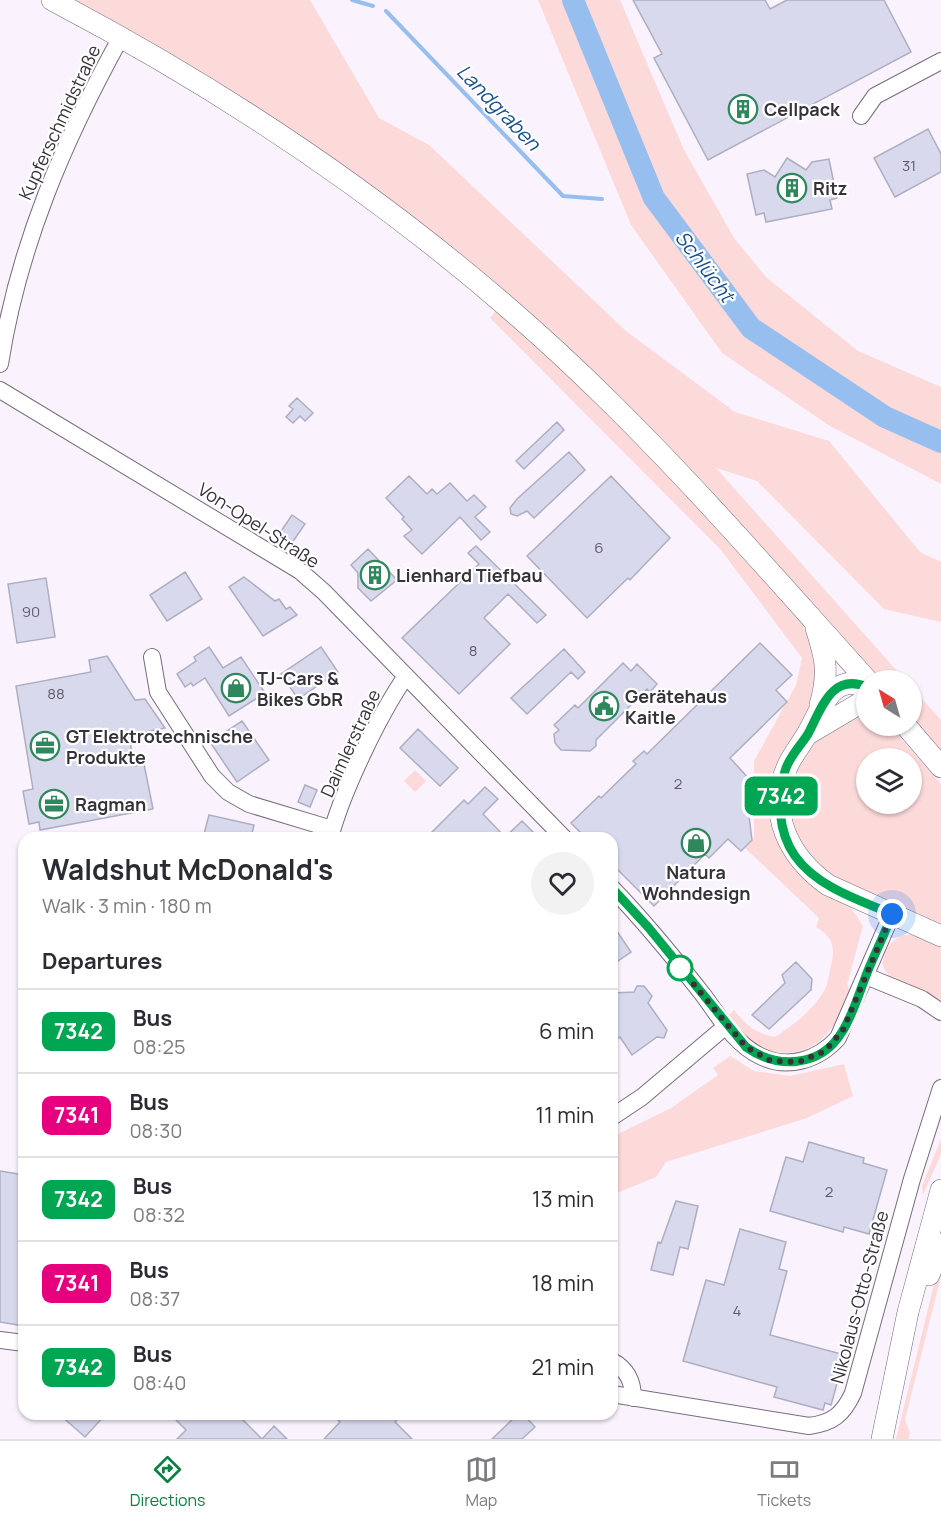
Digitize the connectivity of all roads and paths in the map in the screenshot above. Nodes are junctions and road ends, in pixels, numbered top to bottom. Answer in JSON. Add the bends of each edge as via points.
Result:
{"nodes":[{"id":1,"x":52,"y":0,"type":"edge"},
{"id":2,"x":121,"y":37,"type":"junction"},
{"id":3,"x":941,"y":61,"type":"edge"},
{"id":4,"x":861,"y":116,"type":"dead end"},
{"id":5,"x":0,"y":364,"type":"edge"},
{"id":6,"x":0,"y":390,"type":"edge"},
{"id":7,"x":813,"y":619,"type":"junction"},
{"id":8,"x":152,"y":657,"type":"dead end"},
{"id":9,"x":858,"y":670,"type":"edge"},
{"id":10,"x":406,"y":676,"type":"junction"},
{"id":11,"x":856,"y":682,"type":"edge"},
{"id":12,"x":856,"y":706,"type":"edge"},
{"id":13,"x":818,"y":709,"type":"junction"},
{"id":14,"x":808,"y":734,"type":"junction"},
{"id":15,"x":915,"y":736,"type":"edge"},
{"id":16,"x":941,"y":767,"type":"edge"},
{"id":17,"x":326,"y":832,"type":"edge"},
{"id":18,"x":332,"y":832,"type":"edge"},
{"id":19,"x":558,"y":832,"type":"edge"},
{"id":20,"x":618,"y":894,"type":"edge"},
{"id":21,"x":892,"y":914,"type":"junction"},
{"id":22,"x":941,"y":936,"type":"edge"},
{"id":23,"x":866,"y":976,"type":"junction"},
{"id":24,"x":941,"y":1012,"type":"edge"},
{"id":25,"x":726,"y":1026,"type":"junction"},
{"id":26,"x":941,"y":1088,"type":"edge"},
{"id":27,"x":618,"y":1113,"type":"edge"},
{"id":28,"x":941,"y":1190,"type":"edge"},
{"id":29,"x":941,"y":1244,"type":"edge"},
{"id":30,"x":908,"y":1312,"type":"junction"},
{"id":31,"x":0,"y":1340,"type":"edge"},
{"id":32,"x":18,"y":1342,"type":"edge"},
{"id":33,"x":618,"y":1365,"type":"edge"},
{"id":34,"x":618,"y":1395,"type":"edge"},
{"id":35,"x":633,"y":1398,"type":"junction"},
{"id":36,"x":882,"y":1439,"type":"edge"}],
"edges":[{"from":1,"to":2,"type":"main road"},
{"from":2,"to":5,"type":"street","name":"Kupferschmidstraße","via":[[46,190],[19,272]]},
{"from":2,"to":7,"type":"main road","via":[[218,94],[331,170],[502,304],[611,403]]},
{"from":3,"to":4,"type":"street","via":[[875,96]]},
{"from":6,"to":10,"type":"street","name":"Von-Opel-Straße","via":[[300,571]]},
{"from":7,"to":9,"type":"main road"},
{"from":7,"to":13,"type":"main road","via":[[827,675]]},
{"from":8,"to":17,"type":"street","name":"Daimlerstraße","via":[[158,692],[212,776],[228,792],[249,804]]},
{"from":10,"to":18,"type":"street","name":"Daimlerstraße","via":[[362,759]]},
{"from":10,"to":19,"type":"street","name":"Von-Opel-Straße"},
{"from":11,"to":13,"type":"main road","via":[[841,686]]},
{"from":12,"to":14,"type":"main road"},
{"from":13,"to":14,"type":"main road"},
{"from":14,"to":21,"type":"main road","via":[[786,768],[782,784],[780,809],[784,832],[795,856],[828,885]]},
{"from":15,"to":16,"type":"main road"},
{"from":20,"to":25,"type":"street"},
{"from":21,"to":22,"type":"main road"},
{"from":21,"to":23,"type":"street"},
{"from":23,"to":24,"type":"street","via":[[922,999]]},
{"from":23,"to":25,"type":"street","via":[[838,1038],[825,1051],[808,1059],[780,1062],[762,1058]]},
{"from":25,"to":27,"type":"street"},
{"from":26,"to":35,"type":"street","name":"Nikolaus-Otto-Straße","via":[[847,1408],[836,1419],[809,1426]]},
{"from":28,"to":30,"type":"main road"},
{"from":29,"to":30,"type":"main road"},
{"from":30,"to":36,"type":"main road"},
{"from":31,"to":32,"type":"street"},
{"from":33,"to":35,"type":"street","via":[[630,1377]]},
{"from":34,"to":35,"type":"street","name":"Nikolaus-Otto-Straße"}]}
